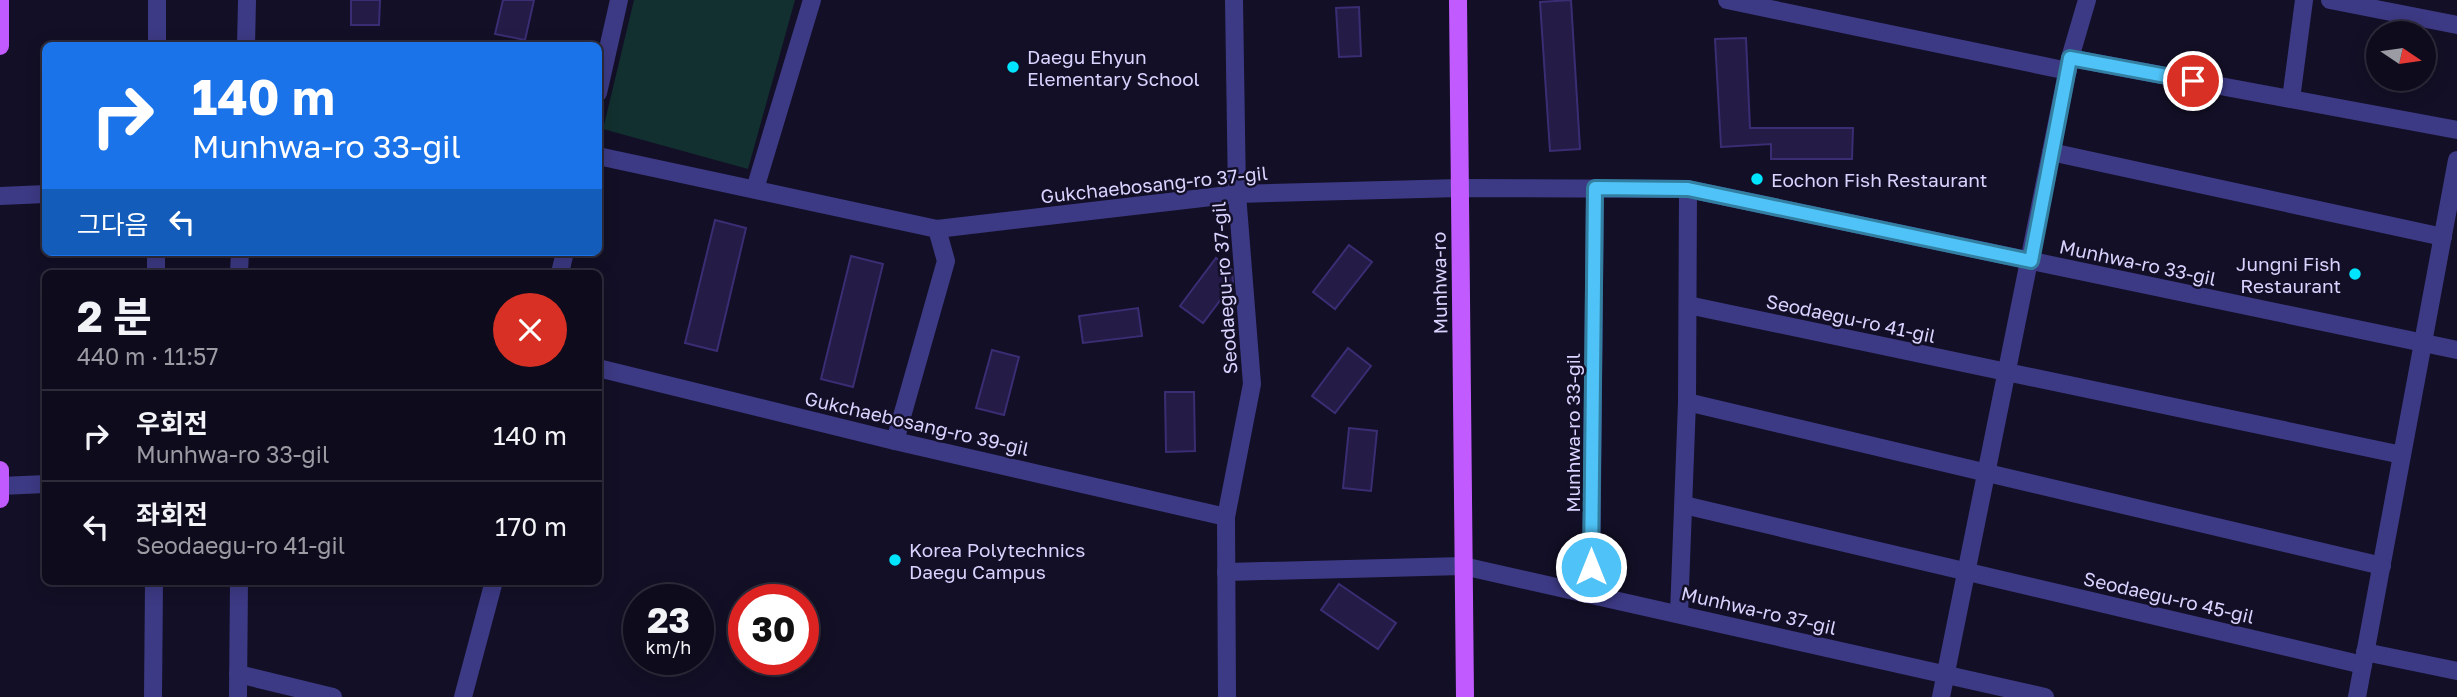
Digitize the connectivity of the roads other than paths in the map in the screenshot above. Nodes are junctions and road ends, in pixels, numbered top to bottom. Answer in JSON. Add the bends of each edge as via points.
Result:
{"nodes":[{"id":1,"x":0,"y":0,"type":"edge"},
{"id":2,"x":157,"y":0,"type":"edge"},
{"id":3,"x":247,"y":0,"type":"edge"},
{"id":4,"x":619,"y":0,"type":"edge"},
{"id":5,"x":812,"y":0,"type":"edge"},
{"id":6,"x":1234,"y":0,"type":"edge"},
{"id":7,"x":1458,"y":0,"type":"edge"},
{"id":8,"x":1727,"y":0,"type":"edge"},
{"id":9,"x":2087,"y":0,"type":"edge"},
{"id":10,"x":2304,"y":0,"type":"edge"},
{"id":11,"x":2330,"y":0,"type":"edge"},
{"id":12,"x":2457,"y":25,"type":"edge"},
{"id":13,"x":157,"y":42,"type":"edge"},
{"id":14,"x":246,"y":42,"type":"edge"},
{"id":15,"x":0,"y":46,"type":"edge"},
{"id":16,"x":2069,"y":65,"type":"junction"},
{"id":17,"x":602,"y":75,"type":"edge"},
{"id":18,"x":2291,"y":99,"type":"junction"},
{"id":19,"x":2457,"y":130,"type":"edge"},
{"id":20,"x":2051,"y":152,"type":"junction"},
{"id":21,"x":602,"y":157,"type":"edge"},
{"id":22,"x":2457,"y":160,"type":"edge"},
{"id":23,"x":1460,"y":188,"type":"junction"},
{"id":24,"x":1595,"y":188,"type":"junction"},
{"id":25,"x":755,"y":189,"type":"junction"},
{"id":26,"x":1688,"y":189,"type":"junction"},
{"id":27,"x":42,"y":194,"type":"edge"},
{"id":28,"x":1237,"y":194,"type":"junction"},
{"id":29,"x":0,"y":196,"type":"edge"},
{"id":30,"x":937,"y":229,"type":"junction"},
{"id":31,"x":2443,"y":237,"type":"junction"},
{"id":32,"x":2031,"y":261,"type":"junction"},
{"id":33,"x":1688,"y":305,"type":"junction"},
{"id":34,"x":2423,"y":343,"type":"junction"},
{"id":35,"x":2457,"y":350,"type":"edge"},
{"id":36,"x":602,"y":370,"type":"edge"},
{"id":37,"x":2007,"y":372,"type":"junction"},
{"id":38,"x":1687,"y":402,"type":"junction"},
{"id":39,"x":895,"y":441,"type":"junction"},
{"id":40,"x":2402,"y":456,"type":"junction"},
{"id":41,"x":0,"y":470,"type":"edge"},
{"id":42,"x":1986,"y":471,"type":"junction"},
{"id":43,"x":42,"y":484,"type":"edge"},
{"id":44,"x":0,"y":486,"type":"edge"},
{"id":45,"x":0,"y":499,"type":"edge"},
{"id":46,"x":1684,"y":505,"type":"junction"},
{"id":47,"x":1226,"y":517,"type":"junction"},
{"id":48,"x":2382,"y":565,"type":"junction"},
{"id":49,"x":1463,"y":566,"type":"junction"},
{"id":50,"x":1966,"y":571,"type":"junction"},
{"id":51,"x":1226,"y":572,"type":"junction"},
{"id":52,"x":154,"y":585,"type":"edge"},
{"id":53,"x":239,"y":585,"type":"edge"},
{"id":54,"x":493,"y":585,"type":"edge"},
{"id":55,"x":1591,"y":594,"type":"junction"},
{"id":56,"x":1679,"y":614,"type":"junction"},
{"id":57,"x":2364,"y":658,"type":"junction"},
{"id":58,"x":2457,"y":671,"type":"edge"},
{"id":59,"x":1945,"y":673,"type":"junction"},
{"id":60,"x":238,"y":674,"type":"junction"},
{"id":61,"x":153,"y":697,"type":"edge"},
{"id":62,"x":238,"y":697,"type":"edge"},
{"id":63,"x":333,"y":697,"type":"edge"},
{"id":64,"x":463,"y":697,"type":"edge"},
{"id":65,"x":1227,"y":697,"type":"edge"},
{"id":66,"x":1465,"y":697,"type":"edge"},
{"id":67,"x":1941,"y":697,"type":"edge"},
{"id":68,"x":2045,"y":697,"type":"edge"},
{"id":69,"x":2357,"y":697,"type":"edge"}],
"edges":[{"from":1,"to":15,"type":"main road"},
{"from":2,"to":13,"type":"street"},
{"from":3,"to":14,"type":"street"},
{"from":4,"to":17,"type":"street"},
{"from":5,"to":25,"type":"street"},
{"from":6,"to":28,"type":"street","name":"Seodaegu-ro 37-gil"},
{"from":7,"to":23,"type":"main road","name":"Munhwa-ro"},
{"from":8,"to":16,"type":"street"},
{"from":9,"to":16,"type":"street"},
{"from":10,"to":18,"type":"street"},
{"from":11,"to":12,"type":"street"},
{"from":16,"to":18,"type":"street"},
{"from":16,"to":20,"type":"street"},
{"from":18,"to":19,"type":"street"},
{"from":20,"to":31,"type":"street"},
{"from":20,"to":32,"type":"street"},
{"from":21,"to":25,"type":"street","name":"Gukchaebosang-ro 37-gil"},
{"from":22,"to":31,"type":"street"},
{"from":23,"to":24,"type":"street","name":"Munhwa-ro 33-gil"},
{"from":23,"to":28,"type":"street","name":"Gukchaebosang-ro 37-gil"},
{"from":23,"to":49,"type":"main road","name":"Munhwa-ro"},
{"from":24,"to":26,"type":"street","name":"Munhwa-ro 33-gil"},
{"from":24,"to":55,"type":"street","name":"Munhwa-ro 33-gil"},
{"from":25,"to":30,"type":"street","name":"Gukchaebosang-ro 37-gil"},
{"from":26,"to":32,"type":"street","name":"Munhwa-ro 33-gil"},
{"from":26,"to":33,"type":"street"},
{"from":27,"to":29,"type":"street"},
{"from":28,"to":30,"type":"street","name":"Gukchaebosang-ro 37-gil"},
{"from":28,"to":47,"type":"street","name":"Seodaegu-ro 37-gil","via":[[1252,384]]},
{"from":30,"to":39,"type":"street","via":[[946,261]]},
{"from":31,"to":34,"type":"street"},
{"from":32,"to":34,"type":"street","name":"Munhwa-ro 33-gil"},
{"from":32,"to":37,"type":"street"},
{"from":33,"to":37,"type":"street","name":"Seodaegu-ro 41-gil"},
{"from":33,"to":38,"type":"street"},
{"from":34,"to":35,"type":"street","name":"Munhwa-ro 33-gil"},
{"from":34,"to":40,"type":"street"},
{"from":36,"to":39,"type":"street","name":"Gukchaebosang-ro 39-gil"},
{"from":37,"to":40,"type":"street"},
{"from":37,"to":42,"type":"street"},
{"from":38,"to":42,"type":"street"},
{"from":38,"to":46,"type":"street"},
{"from":39,"to":47,"type":"street","name":"Gukchaebosang-ro 39-gil"},
{"from":40,"to":48,"type":"street"},
{"from":41,"to":44,"type":"main road"},
{"from":42,"to":48,"type":"street"},
{"from":42,"to":50,"type":"street"},
{"from":43,"to":44,"type":"street"},
{"from":44,"to":45,"type":"main road"},
{"from":46,"to":50,"type":"street"},
{"from":46,"to":56,"type":"street"},
{"from":47,"to":51,"type":"street","name":"Seodaegu-ro 37-gil"},
{"from":48,"to":57,"type":"street"},
{"from":49,"to":51,"type":"street"},
{"from":49,"to":55,"type":"street","name":"Munhwa-ro 37-gil"},
{"from":49,"to":66,"type":"main road","name":"Munhwa-ro"},
{"from":50,"to":57,"type":"street","name":"Seodaegu-ro 45-gil"},
{"from":50,"to":59,"type":"street"},
{"from":51,"to":65,"type":"street","name":"Seodaegu-ro 37-gil"},
{"from":52,"to":61,"type":"street"},
{"from":53,"to":60,"type":"street"},
{"from":54,"to":64,"type":"street"},
{"from":55,"to":56,"type":"street","name":"Munhwa-ro 37-gil"},
{"from":56,"to":59,"type":"street","name":"Munhwa-ro 37-gil"},
{"from":57,"to":58,"type":"street","name":"Seodaegu-ro 45-gil"},
{"from":57,"to":69,"type":"street"},
{"from":59,"to":67,"type":"street"},
{"from":59,"to":68,"type":"street","name":"Munhwa-ro 37-gil"},
{"from":60,"to":62,"type":"street"},
{"from":60,"to":63,"type":"street"}]}
